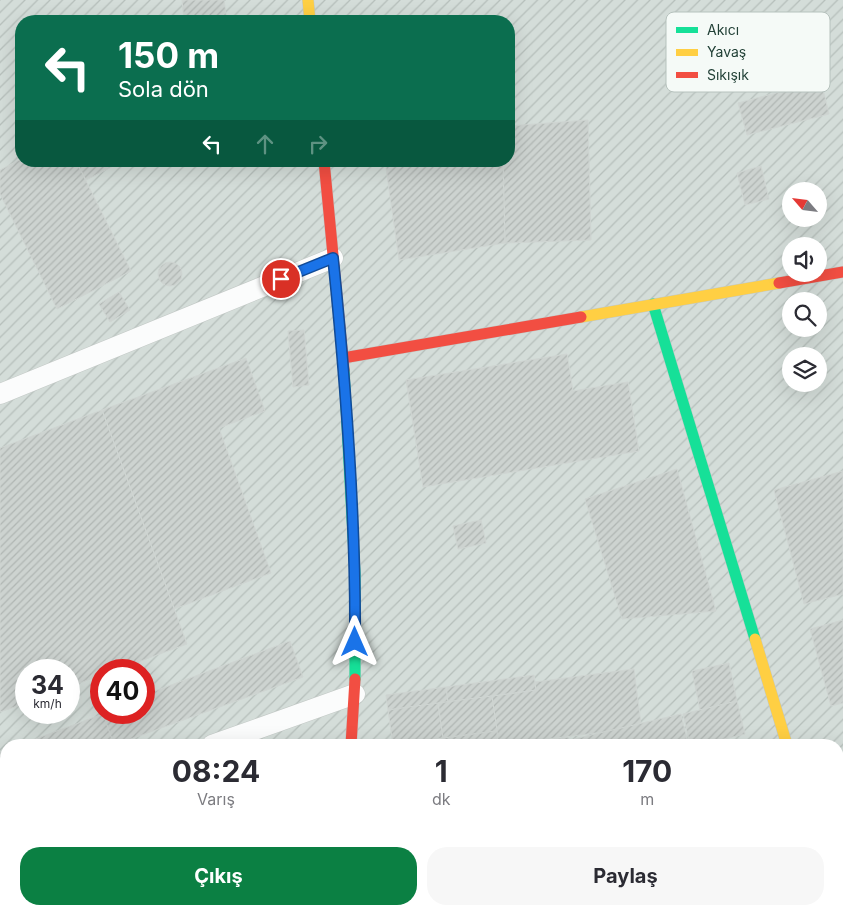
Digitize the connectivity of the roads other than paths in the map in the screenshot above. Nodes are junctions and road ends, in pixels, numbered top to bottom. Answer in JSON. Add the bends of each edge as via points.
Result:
{"nodes":[{"id":1,"x":308,"y":0,"type":"edge"},
{"id":2,"x":309,"y":15,"type":"edge"},
{"id":3,"x":325,"y":167,"type":"edge"},
{"id":4,"x":333,"y":258,"type":"junction"},
{"id":5,"x":843,"y":272,"type":"edge"},
{"id":6,"x":653,"y":304,"type":"junction"},
{"id":7,"x":343,"y":358,"type":"junction"},
{"id":8,"x":0,"y":394,"type":"edge"},
{"id":9,"x":355,"y":694,"type":"junction"},
{"id":10,"x":229,"y":739,"type":"edge"},
{"id":11,"x":351,"y":739,"type":"edge"},
{"id":12,"x":785,"y":739,"type":"edge"}],
"edges":[{"from":1,"to":2,"type":"street"},
{"from":3,"to":4,"type":"street"},
{"from":4,"to":7,"type":"street"},
{"from":4,"to":8,"type":"street"},
{"from":5,"to":6,"type":"street"},
{"from":6,"to":7,"type":"street"},
{"from":6,"to":12,"type":"street"},
{"from":7,"to":9,"type":"street","via":[[356,573]]},
{"from":9,"to":10,"type":"street"},
{"from":9,"to":11,"type":"street"}]}
